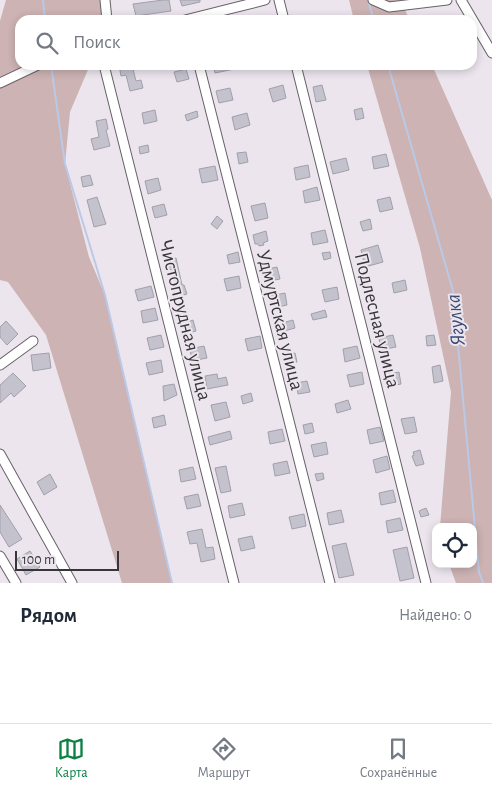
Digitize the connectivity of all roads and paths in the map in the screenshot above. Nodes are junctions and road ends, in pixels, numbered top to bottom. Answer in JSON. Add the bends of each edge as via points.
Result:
{"nodes":[{"id":1,"x":104,"y":0,"type":"edge"},
{"id":2,"x":264,"y":0,"type":"edge"},
{"id":3,"x":279,"y":0,"type":"edge"},
{"id":4,"x":373,"y":0,"type":"edge"},
{"id":5,"x":447,"y":0,"type":"edge"},
{"id":6,"x":461,"y":0,"type":"edge"},
{"id":7,"x":106,"y":15,"type":"edge"},
{"id":8,"x":206,"y":15,"type":"edge"},
{"id":9,"x":283,"y":15,"type":"edge"},
{"id":10,"x":470,"y":15,"type":"edge"},
{"id":11,"x":477,"y":27,"type":"edge"},
{"id":12,"x":492,"y":53,"type":"edge"},
{"id":13,"x":27,"y":70,"type":"edge"},
{"id":14,"x":105,"y":70,"type":"edge"},
{"id":15,"x":200,"y":70,"type":"edge"},
{"id":16,"x":297,"y":70,"type":"edge"},
{"id":17,"x":0,"y":83,"type":"edge"},
{"id":18,"x":33,"y":340,"type":"dead end"},
{"id":19,"x":0,"y":365,"type":"edge"},
{"id":20,"x":0,"y":454,"type":"edge"},
{"id":21,"x":0,"y":556,"type":"edge"},
{"id":22,"x":16,"y":583,"type":"edge"},
{"id":23,"x":72,"y":583,"type":"edge"},
{"id":24,"x":234,"y":583,"type":"edge"},
{"id":25,"x":330,"y":583,"type":"edge"},
{"id":26,"x":426,"y":583,"type":"edge"}],
"edges":[{"from":1,"to":7,"type":"street"},
{"from":2,"to":8,"type":"street"},
{"from":3,"to":9,"type":"street"},
{"from":4,"to":5,"type":"street","via":[[390,7]]},
{"from":6,"to":10,"type":"street"},
{"from":11,"to":12,"type":"street"},
{"from":13,"to":17,"type":"street"},
{"from":14,"to":24,"type":"street","name":"Чистопрудная улица"},
{"from":15,"to":25,"type":"street","name":"Удмуртская улица"},
{"from":16,"to":26,"type":"street","name":"Подлесная улица"},
{"from":18,"to":19,"type":"street"},
{"from":20,"to":23,"type":"street"},
{"from":21,"to":22,"type":"street"}]}
